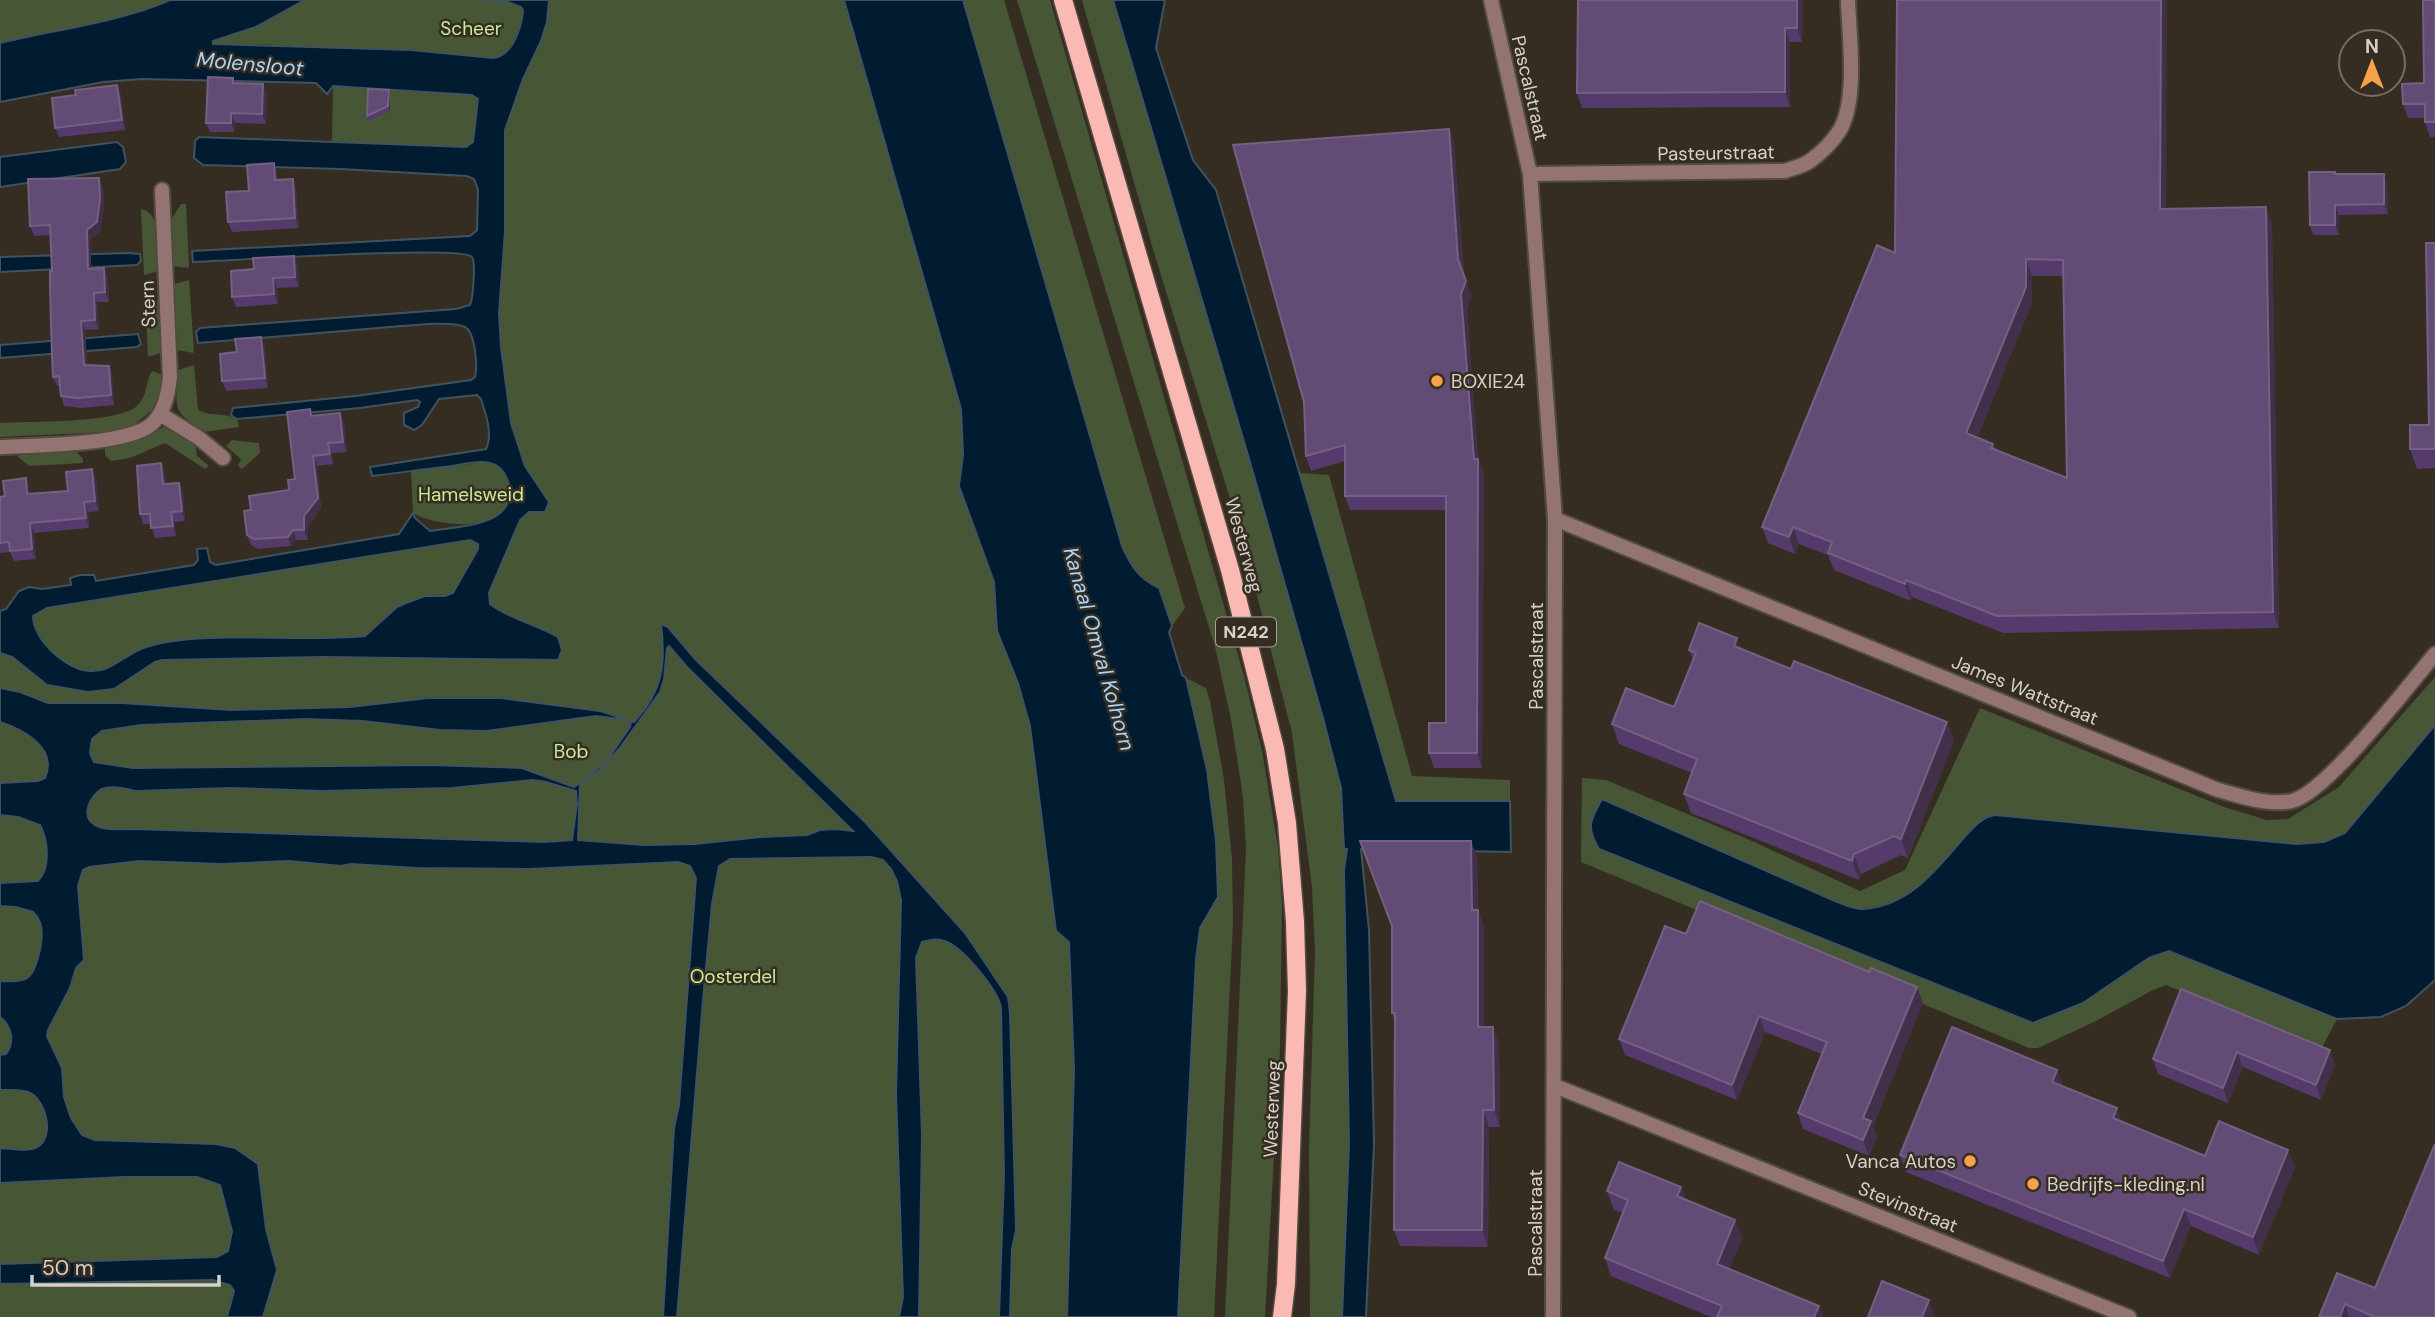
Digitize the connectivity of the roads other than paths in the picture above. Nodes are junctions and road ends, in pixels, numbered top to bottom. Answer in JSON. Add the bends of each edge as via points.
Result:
{"nodes":[{"id":1,"x":1063,"y":0,"type":"edge"},
{"id":2,"x":1491,"y":0,"type":"edge"},
{"id":3,"x":1848,"y":0,"type":"edge"},
{"id":4,"x":1530,"y":174,"type":"junction"},
{"id":5,"x":162,"y":190,"type":"dead end"},
{"id":6,"x":160,"y":414,"type":"junction"},
{"id":7,"x":0,"y":446,"type":"edge"},
{"id":8,"x":223,"y":458,"type":"dead end"},
{"id":9,"x":1555,"y":519,"type":"junction"},
{"id":10,"x":2435,"y":654,"type":"edge"},
{"id":11,"x":1555,"y":1086,"type":"junction"},
{"id":12,"x":1284,"y":1317,"type":"edge"},
{"id":13,"x":1553,"y":1317,"type":"edge"},
{"id":14,"x":2129,"y":1317,"type":"edge"}],
"edges":[{"from":1,"to":12,"type":"main road","name":"Westerweg","number":"N242","via":[[1230,570],[1275,749],[1287,823],[1297,991]]},
{"from":2,"to":4,"type":"street","name":"Pascalstraat"},
{"from":3,"to":4,"type":"street","name":"Pasteurstraat","via":[[1847,108],[1841,128],[1808,163],[1785,171]]},
{"from":4,"to":9,"type":"street","name":"Pascalstraat"},
{"from":5,"to":6,"type":"street","name":"Stern","via":[[170,377]]},
{"from":6,"to":7,"type":"street","via":[[152,425],[130,435]]},
{"from":6,"to":8,"type":"street"},
{"from":9,"to":10,"type":"street","name":"James Wattstraat","via":[[2217,790],[2261,802],[2293,801],[2314,788],[2343,763]]},
{"from":9,"to":11,"type":"street","name":"Pascalstraat"},
{"from":11,"to":13,"type":"street","name":"Pascalstraat"},
{"from":11,"to":14,"type":"street","name":"Stevinstraat"}]}
